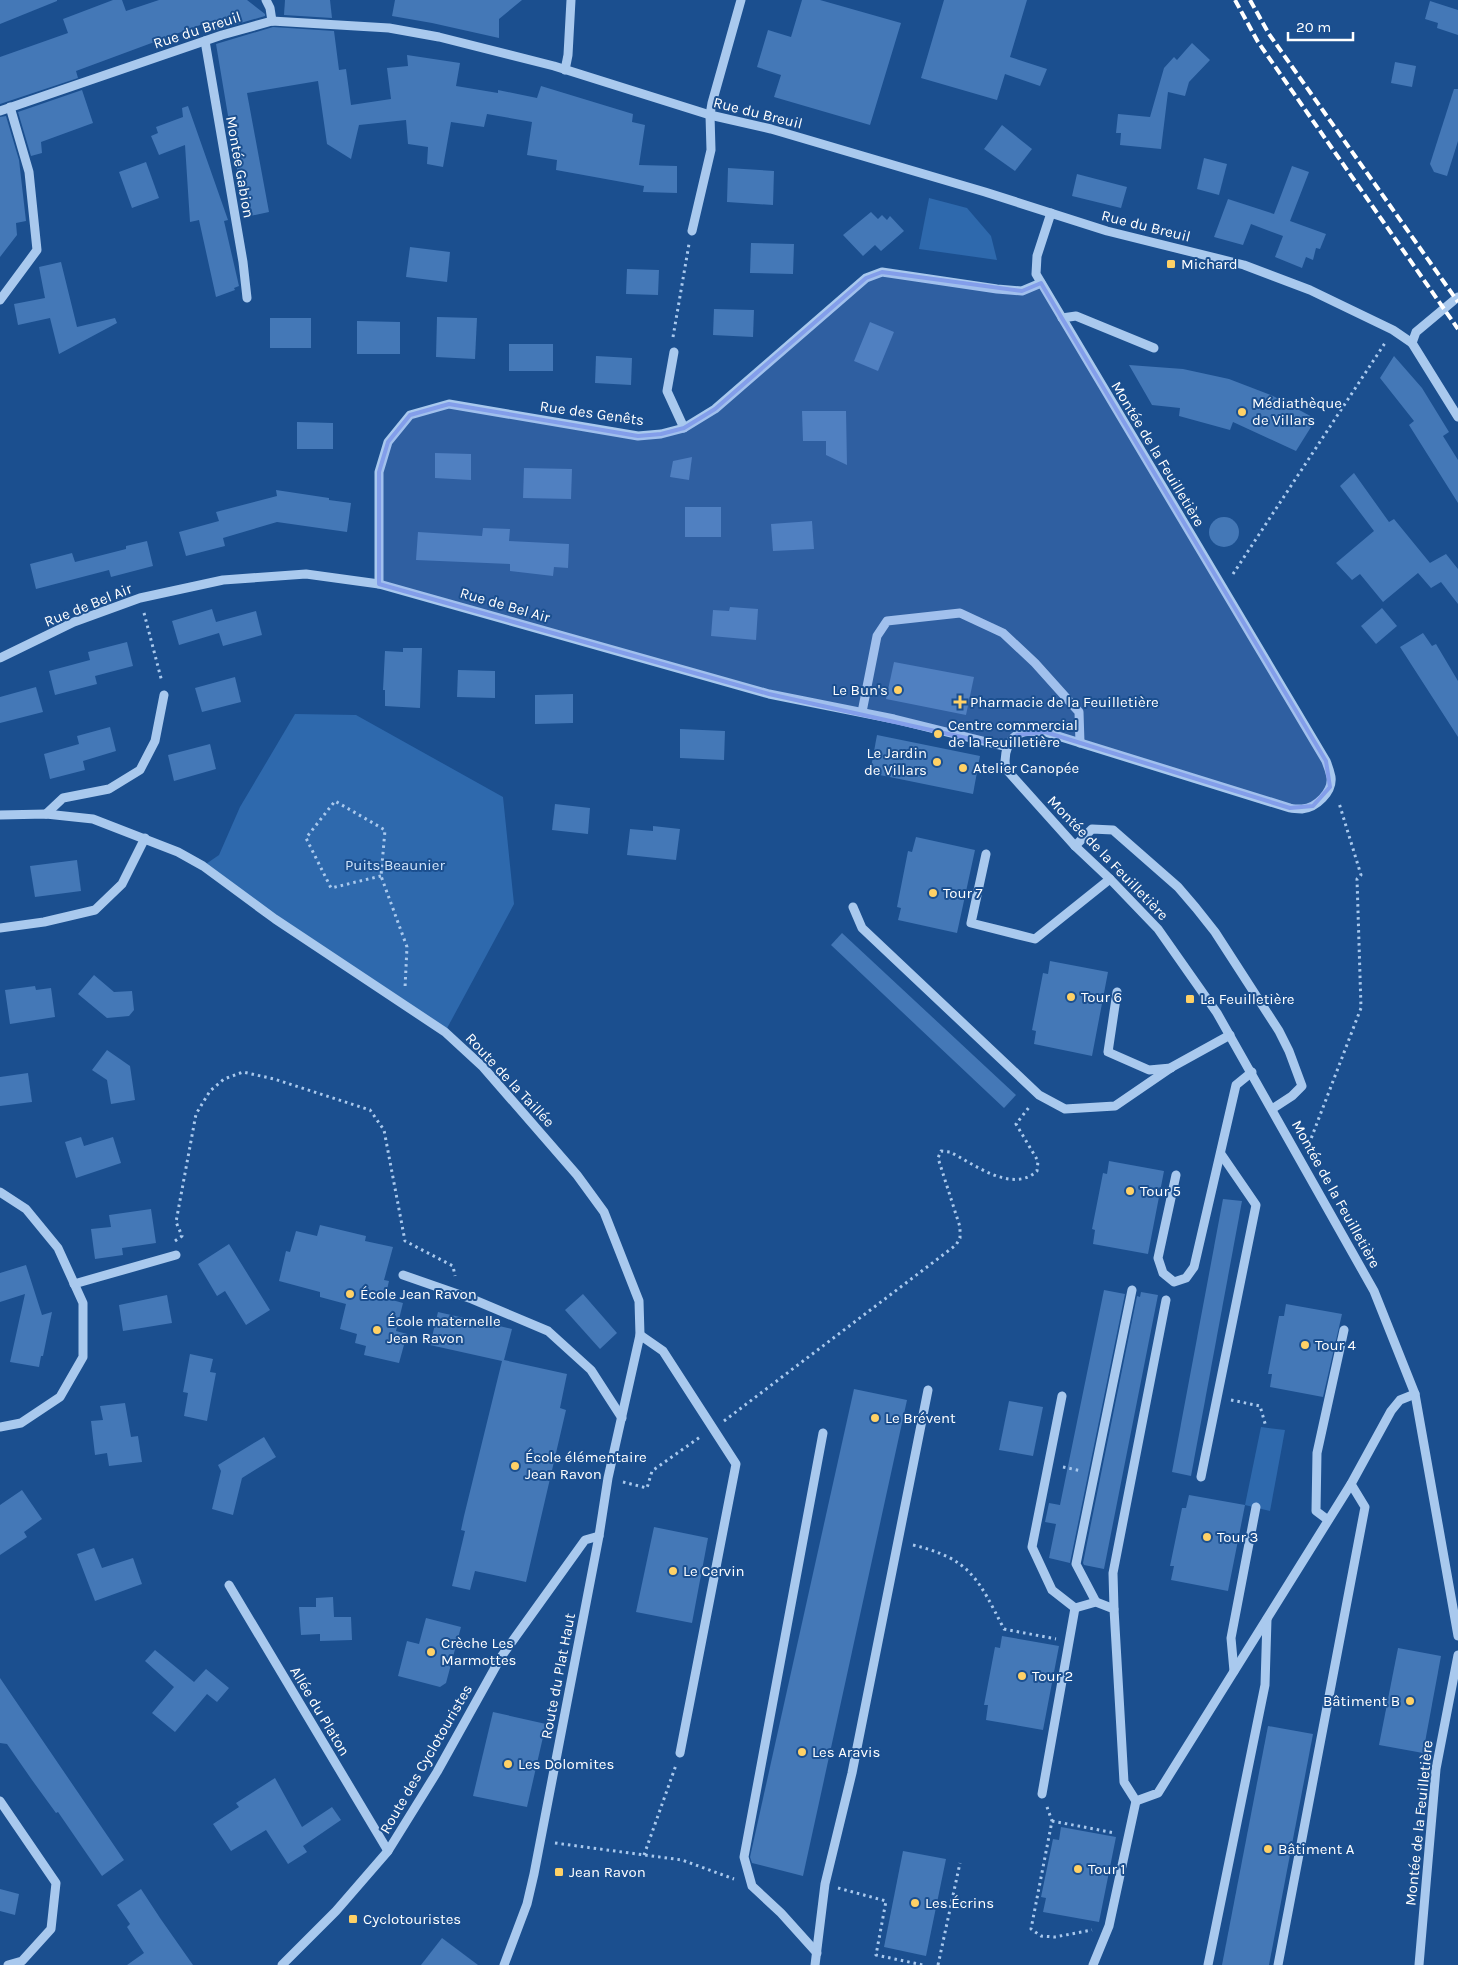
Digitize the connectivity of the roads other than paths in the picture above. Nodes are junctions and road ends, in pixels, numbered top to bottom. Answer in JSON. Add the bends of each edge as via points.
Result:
{"nodes":[{"id":1,"x":266,"y":0,"type":"edge"},
{"id":2,"x":570,"y":0,"type":"edge"},
{"id":3,"x":741,"y":0,"type":"edge"},
{"id":4,"x":272,"y":20,"type":"junction"},
{"id":5,"x":205,"y":40,"type":"junction"},
{"id":6,"x":565,"y":70,"type":"junction"},
{"id":7,"x":10,"y":107,"type":"junction"},
{"id":8,"x":0,"y":111,"type":"edge"},
{"id":9,"x":710,"y":115,"type":"junction"},
{"id":10,"x":1051,"y":213,"type":"junction"},
{"id":11,"x":692,"y":232,"type":"road end"},
{"id":12,"x":1041,"y":283,"type":"junction"},
{"id":13,"x":1458,"y":297,"type":"edge"},
{"id":14,"x":247,"y":298,"type":"dead end"},
{"id":15,"x":0,"y":300,"type":"edge"},
{"id":16,"x":1062,"y":318,"type":"junction"},
{"id":17,"x":1412,"y":343,"type":"junction"},
{"id":18,"x":1154,"y":348,"type":"dead end"},
{"id":19,"x":674,"y":352,"type":"road end"},
{"id":20,"x":1458,"y":417,"type":"edge"},
{"id":21,"x":684,"y":428,"type":"junction"},
{"id":22,"x":379,"y":584,"type":"junction"},
{"id":23,"x":0,"y":658,"type":"edge"},
{"id":24,"x":164,"y":695,"type":"road end"},
{"id":25,"x":862,"y":712,"type":"junction"},
{"id":26,"x":1080,"y":743,"type":"junction"},
{"id":27,"x":1007,"y":747,"type":"junction"},
{"id":28,"x":46,"y":814,"type":"junction"},
{"id":29,"x":0,"y":815,"type":"edge"},
{"id":30,"x":145,"y":838,"type":"junction"},
{"id":31,"x":1075,"y":846,"type":"junction"},
{"id":32,"x":986,"y":854,"type":"dead end"},
{"id":33,"x":1110,"y":879,"type":"junction"},
{"id":34,"x":853,"y":906,"type":"dead end"},
{"id":35,"x":0,"y":928,"type":"edge"},
{"id":36,"x":1117,"y":992,"type":"dead end"},
{"id":37,"x":1230,"y":1034,"type":"junction"},
{"id":38,"x":1172,"y":1067,"type":"junction"},
{"id":39,"x":1252,"y":1072,"type":"junction"},
{"id":40,"x":1272,"y":1109,"type":"junction"},
{"id":41,"x":1221,"y":1154,"type":"junction"},
{"id":42,"x":1176,"y":1174,"type":"dead end"},
{"id":43,"x":0,"y":1192,"type":"edge"},
{"id":44,"x":176,"y":1254,"type":"dead end"},
{"id":45,"x":403,"y":1275,"type":"dead end"},
{"id":46,"x":74,"y":1284,"type":"junction"},
{"id":47,"x":1132,"y":1290,"type":"dead end"},
{"id":48,"x":1166,"y":1300,"type":"dead end"},
{"id":49,"x":1344,"y":1330,"type":"dead end"},
{"id":50,"x":640,"y":1335,"type":"junction"},
{"id":51,"x":928,"y":1390,"type":"dead end"},
{"id":52,"x":1415,"y":1394,"type":"junction"},
{"id":53,"x":1062,"y":1396,"type":"dead end"},
{"id":54,"x":622,"y":1418,"type":"junction"},
{"id":55,"x":0,"y":1427,"type":"edge"},
{"id":56,"x":823,"y":1433,"type":"dead end"},
{"id":57,"x":1200,"y":1477,"type":"dead end"},
{"id":58,"x":1352,"y":1484,"type":"junction"},
{"id":59,"x":1256,"y":1507,"type":"dead end"},
{"id":60,"x":1328,"y":1520,"type":"junction"},
{"id":61,"x":599,"y":1536,"type":"junction"},
{"id":62,"x":229,"y":1585,"type":"dead end"},
{"id":63,"x":1096,"y":1602,"type":"junction"},
{"id":64,"x":1075,"y":1608,"type":"junction"},
{"id":65,"x":1114,"y":1609,"type":"junction"},
{"id":66,"x":1268,"y":1618,"type":"junction"},
{"id":67,"x":1458,"y":1636,"type":"edge"},
{"id":68,"x":1458,"y":1655,"type":"edge"},
{"id":69,"x":1234,"y":1671,"type":"junction"},
{"id":70,"x":680,"y":1753,"type":"road end"},
{"id":71,"x":1042,"y":1794,"type":"dead end"},
{"id":72,"x":0,"y":1801,"type":"edge"},
{"id":73,"x":1136,"y":1801,"type":"junction"},
{"id":74,"x":388,"y":1851,"type":"junction"},
{"id":75,"x":817,"y":1953,"type":"junction"},
{"id":76,"x":8,"y":1965,"type":"edge"},
{"id":77,"x":282,"y":1965,"type":"edge"},
{"id":78,"x":504,"y":1965,"type":"edge"},
{"id":79,"x":815,"y":1965,"type":"edge"},
{"id":80,"x":1093,"y":1965,"type":"edge"},
{"id":81,"x":1208,"y":1965,"type":"edge"},
{"id":82,"x":1278,"y":1965,"type":"edge"},
{"id":83,"x":1419,"y":1965,"type":"edge"}],
"edges":[{"from":1,"to":4,"type":"street"},
{"from":2,"to":6,"type":"street"},
{"from":3,"to":9,"type":"street"},
{"from":4,"to":5,"type":"street","name":"Rue du Breuil"},
{"from":4,"to":6,"type":"street","name":"Rue du Breuil","via":[[389,28],[439,37]]},
{"from":5,"to":7,"type":"street","name":"Rue du Breuil"},
{"from":5,"to":14,"type":"street","name":"Montée Gabion"},
{"from":6,"to":9,"type":"street","name":"Rue du Breuil"},
{"from":7,"to":8,"type":"street","name":"Rue du Breuil"},
{"from":7,"to":15,"type":"street","via":[[29,172],[37,250]]},
{"from":9,"to":10,"type":"street","name":"Rue du Breuil","via":[[770,129]]},
{"from":9,"to":11,"type":"street","via":[[710,150]]},
{"from":10,"to":12,"type":"street","name":"Montée de la Feuilletière","via":[[1035,266]]},
{"from":10,"to":17,"type":"street","name":"Rue du Breuil","via":[[1244,265],[1310,290],[1393,330]]},
{"from":12,"to":16,"type":"street","name":"Montée de la Feuilletière"},
{"from":12,"to":21,"type":"street","name":"Rue des Genêts","via":[[1022,291],[882,272],[866,278],[715,409]]},
{"from":13,"to":17,"type":"street","via":[[1416,332]]},
{"from":16,"to":18,"type":"street","via":[[1076,316]]},
{"from":16,"to":26,"type":"street","name":"Montée de la Feuilletière","via":[[1326,761],[1331,777],[1330,787],[1313,806],[1290,808]]},
{"from":17,"to":20,"type":"street","name":"Rue du Breuil"},
{"from":19,"to":21,"type":"street","via":[[667,391]]},
{"from":21,"to":22,"type":"street","name":"Rue des Genêts","via":[[638,436],[449,404],[410,415],[388,442],[379,472]]},
{"from":22,"to":23,"type":"street","name":"Rue de Bel Air","via":[[306,574],[223,580],[140,598],[74,622]]},
{"from":22,"to":25,"type":"street","name":"Rue de Bel Air","via":[[769,694]]},
{"from":24,"to":28,"type":"street","via":[[154,741],[140,770],[109,790],[63,798]]},
{"from":25,"to":26,"type":"street","via":[[876,636],[887,621],[960,613],[1003,634],[1035,663],[1079,712]]},
{"from":25,"to":27,"type":"street","name":"Rue de Bel Air"},
{"from":26,"to":27,"type":"street","name":"Montée de la Feuilletière","via":[[1045,732],[1026,731],[1017,734]]},
{"from":27,"to":31,"type":"street","name":"Montée de la Feuilletière","via":[[1004,757],[1006,768]]},
{"from":28,"to":29,"type":"street","name":"Route de la Taillée"},
{"from":28,"to":30,"type":"street","name":"Route de la Taillée","via":[[94,819]]},
{"from":30,"to":35,"type":"street","via":[[122,884],[95,910]]},
{"from":30,"to":50,"type":"street","name":"Route de la Taillée","via":[[203,866],[275,919],[445,1032],[482,1067],[577,1174],[604,1212],[639,1301]]},
{"from":31,"to":33,"type":"street","name":"Montée de la Feuilletière"},
{"from":31,"to":40,"type":"street","via":[[1092,829],[1113,830],[1178,888],[1214,932],[1279,1030],[1302,1086]]},
{"from":32,"to":33,"type":"street","via":[[971,923],[1035,939]]},
{"from":33,"to":37,"type":"street","name":"Montée de la Feuilletière","via":[[1158,929]]},
{"from":34,"to":38,"type":"street","via":[[862,928],[1039,1095],[1065,1109],[1115,1106]]},
{"from":36,"to":38,"type":"street","via":[[1108,1052],[1148,1070]]},
{"from":37,"to":38,"type":"street"},
{"from":37,"to":39,"type":"street","name":"Montée de la Feuilletière"},
{"from":39,"to":40,"type":"street","name":"Montée de la Feuilletière"},
{"from":39,"to":41,"type":"street","via":[[1236,1086]]},
{"from":40,"to":52,"type":"street","name":"Montée de la Feuilletière","via":[[1374,1291]]},
{"from":41,"to":42,"type":"street","via":[[1194,1267],[1186,1278],[1174,1282],[1162,1272],[1158,1258]]},
{"from":41,"to":57,"type":"street","via":[[1256,1205]]},
{"from":43,"to":46,"type":"street","via":[[26,1209],[58,1248]]},
{"from":44,"to":46,"type":"street"},
{"from":45,"to":54,"type":"street","via":[[548,1331],[591,1370]]},
{"from":46,"to":55,"type":"street","via":[[83,1303],[83,1357],[60,1397],[21,1423]]},
{"from":47,"to":63,"type":"street","via":[[1076,1564]]},
{"from":48,"to":65,"type":"street","via":[[1113,1573]]},
{"from":49,"to":60,"type":"street","via":[[1317,1453],[1316,1511]]},
{"from":50,"to":54,"type":"street","name":"Route de la Taillée"},
{"from":50,"to":70,"type":"street","via":[[663,1351],[736,1464]]},
{"from":51,"to":75,"type":"street","via":[[852,1773],[825,1884]]},
{"from":52,"to":58,"type":"street","via":[[1400,1400],[1391,1411]]},
{"from":52,"to":67,"type":"street","name":"Montée de la Feuilletière"},
{"from":53,"to":64,"type":"street","via":[[1032,1548],[1052,1590]]},
{"from":54,"to":61,"type":"street","name":"Route de la Taillée"},
{"from":56,"to":75,"type":"street","via":[[744,1857],[752,1886]]},
{"from":58,"to":60,"type":"street"},
{"from":58,"to":82,"type":"street","via":[[1365,1507]]},
{"from":59,"to":69,"type":"street","via":[[1231,1638]]},
{"from":60,"to":66,"type":"street"},
{"from":61,"to":74,"type":"street","name":"Route des Cyclotouristes","via":[[585,1540],[501,1657],[438,1772]]},
{"from":61,"to":78,"type":"street","name":"Route du Plat Haut","via":[[527,1904]]},
{"from":62,"to":74,"type":"street","name":"Allée du Platon"},
{"from":63,"to":64,"type":"street"},
{"from":63,"to":65,"type":"street"},
{"from":64,"to":71,"type":"street"},
{"from":65,"to":73,"type":"street","via":[[1124,1782]]},
{"from":66,"to":69,"type":"street"},
{"from":66,"to":81,"type":"street","via":[[1265,1685]]},
{"from":68,"to":83,"type":"street","name":"Montée de la Feuilletière","via":[[1436,1769]]},
{"from":69,"to":73,"type":"street","via":[[1158,1793]]},
{"from":72,"to":76,"type":"street","via":[[56,1883],[51,1929],[22,1961]]},
{"from":73,"to":80,"type":"street","via":[[1109,1926]]},
{"from":74,"to":77,"type":"street","name":"Route des Cyclotouristes","via":[[336,1911]]},
{"from":75,"to":79,"type":"street"}]}
